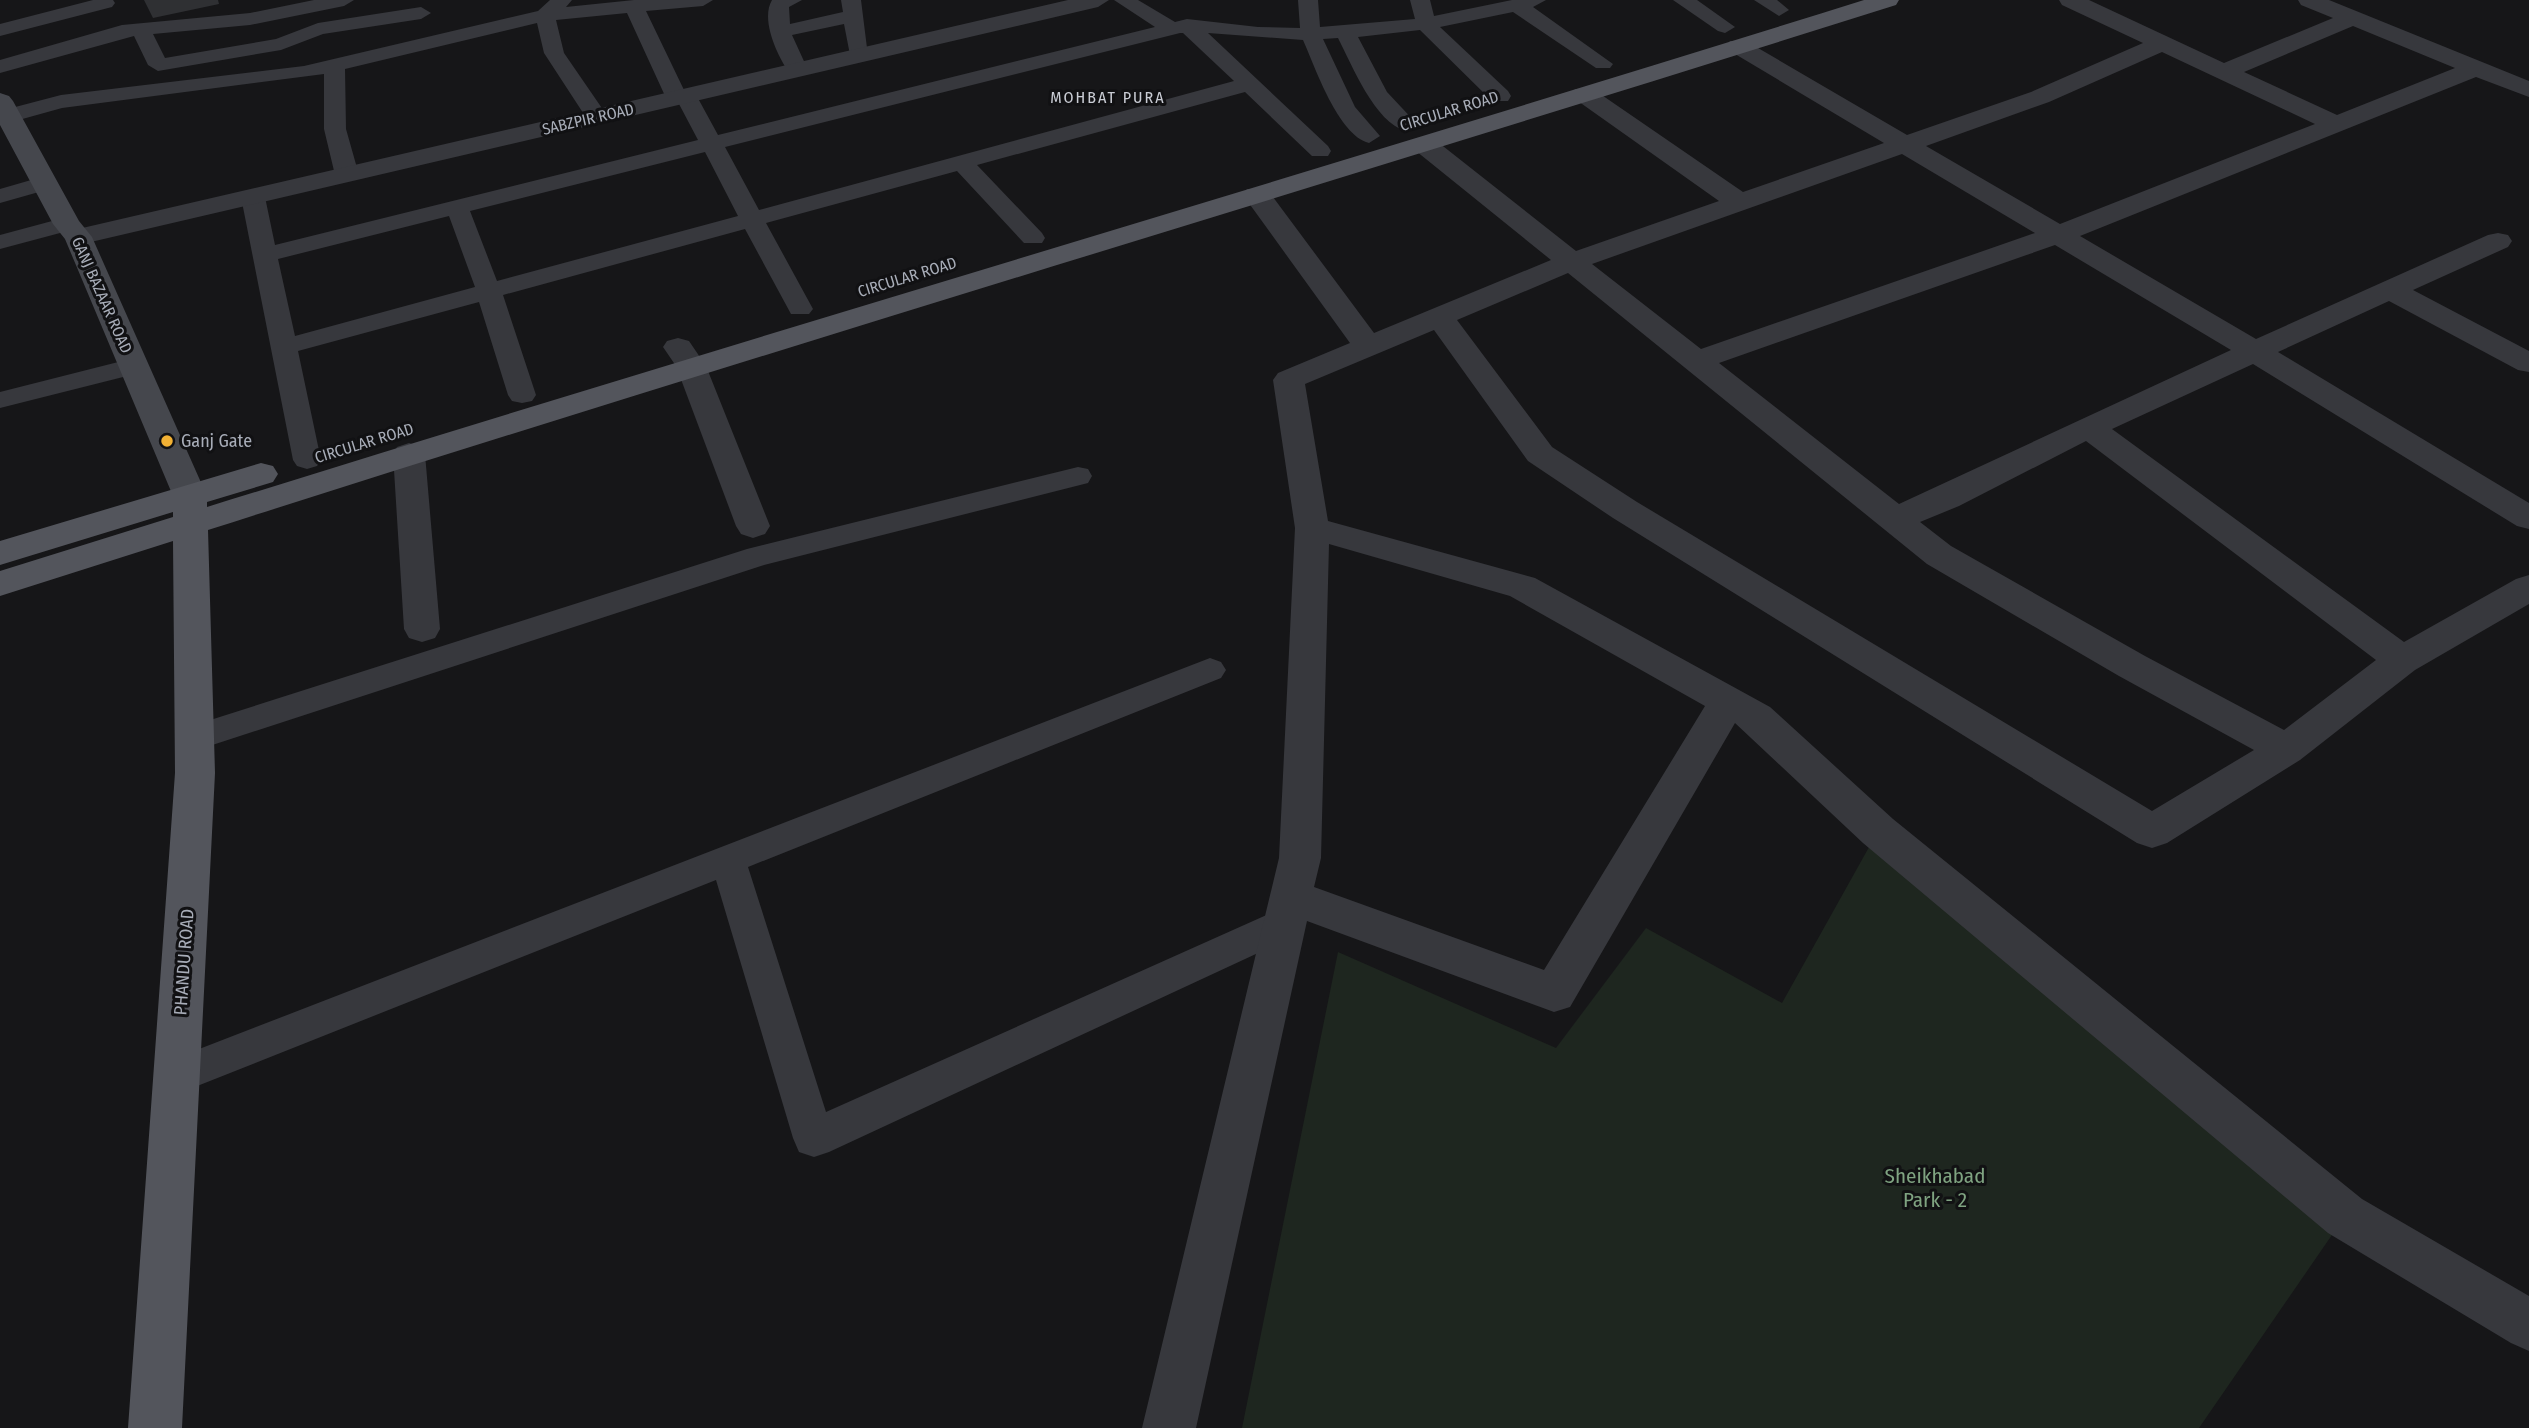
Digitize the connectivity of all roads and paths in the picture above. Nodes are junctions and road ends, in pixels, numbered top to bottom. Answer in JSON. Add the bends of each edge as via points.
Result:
{"nodes":[{"id":1,"x":344,"y":0,"type":"edge"},
{"id":2,"x":562,"y":0,"type":"edge"},
{"id":3,"x":702,"y":0,"type":"edge"},
{"id":4,"x":1124,"y":0,"type":"edge"},
{"id":5,"x":1308,"y":0,"type":"edge"},
{"id":6,"x":1420,"y":0,"type":"edge"},
{"id":7,"x":1683,"y":0,"type":"edge"},
{"id":8,"x":1813,"y":0,"type":"edge"},
{"id":9,"x":1888,"y":0,"type":"edge"},
{"id":10,"x":2070,"y":0,"type":"edge"},
{"id":11,"x":2309,"y":0,"type":"edge"},
{"id":12,"x":781,"y":1,"type":"edge"},
{"id":13,"x":1079,"y":2,"type":"edge"},
{"id":14,"x":1527,"y":2,"type":"edge"},
{"id":15,"x":105,"y":3,"type":"dead end"},
{"id":16,"x":1771,"y":5,"type":"edge"},
{"id":17,"x":634,"y":6,"type":"junction"},
{"id":18,"x":418,"y":7,"type":"edge"},
{"id":19,"x":851,"y":8,"type":"edge"},
{"id":20,"x":545,"y":15,"type":"junction"},
{"id":21,"x":2353,"y":18,"type":"junction"},
{"id":22,"x":1426,"y":24,"type":"junction"},
{"id":23,"x":1179,"y":27,"type":"junction"},
{"id":24,"x":0,"y":30,"type":"edge"},
{"id":25,"x":141,"y":30,"type":"junction"},
{"id":26,"x":780,"y":32,"type":"junction"},
{"id":27,"x":1345,"y":32,"type":"junction"},
{"id":28,"x":1310,"y":33,"type":"junction"},
{"id":29,"x":1725,"y":35,"type":"junction"},
{"id":30,"x":426,"y":43,"type":"junction"},
{"id":31,"x":2161,"y":44,"type":"junction"},
{"id":32,"x":858,"y":56,"type":"junction"},
{"id":33,"x":1602,"y":64,"type":"junction"},
{"id":34,"x":334,"y":65,"type":"junction"},
{"id":35,"x":0,"y":67,"type":"edge"},
{"id":36,"x":2475,"y":69,"type":"junction"},
{"id":37,"x":795,"y":71,"type":"junction"},
{"id":38,"x":2223,"y":72,"type":"junction"},
{"id":39,"x":1249,"y":84,"type":"junction"},
{"id":40,"x":1578,"y":84,"type":"junction"},
{"id":41,"x":1524,"y":88,"type":"dead end"},
{"id":42,"x":2529,"y":90,"type":"edge"},
{"id":43,"x":681,"y":97,"type":"junction"},
{"id":44,"x":1488,"y":99,"type":"joint"},
{"id":45,"x":4,"y":109,"type":"edge"},
{"id":46,"x":820,"y":116,"type":"junction"},
{"id":47,"x":597,"y":117,"type":"junction"},
{"id":48,"x":2336,"y":124,"type":"junction"},
{"id":49,"x":1420,"y":129,"type":"junction"},
{"id":50,"x":1369,"y":136,"type":"junction"},
{"id":51,"x":709,"y":144,"type":"junction"},
{"id":52,"x":1904,"y":144,"type":"junction"},
{"id":53,"x":1320,"y":151,"type":"junction"},
{"id":54,"x":1294,"y":159,"type":"dead end"},
{"id":55,"x":962,"y":163,"type":"junction"},
{"id":56,"x":347,"y":175,"type":"junction"},
{"id":57,"x":45,"y":183,"type":"junction"},
{"id":58,"x":1249,"y":185,"type":"junction"},
{"id":59,"x":0,"y":197,"type":"edge"},
{"id":60,"x":253,"y":197,"type":"junction"},
{"id":61,"x":1739,"y":202,"type":"junction"},
{"id":62,"x":457,"y":207,"type":"junction"},
{"id":63,"x":752,"y":220,"type":"junction"},
{"id":64,"x":73,"y":231,"type":"junction"},
{"id":65,"x":2058,"y":234,"type":"junction"},
{"id":66,"x":1033,"y":239,"type":"junction"},
{"id":67,"x":2498,"y":241,"type":"dead end"},
{"id":68,"x":0,"y":242,"type":"edge"},
{"id":69,"x":265,"y":255,"type":"junction"},
{"id":70,"x":1573,"y":261,"type":"junction"},
{"id":71,"x":2388,"y":289,"type":"junction"},
{"id":72,"x":489,"y":292,"type":"junction"},
{"id":73,"x":800,"y":309,"type":"junction"},
{"id":74,"x":1439,"y":316,"type":"junction"},
{"id":75,"x":1368,"y":346,"type":"junction"},
{"id":76,"x":284,"y":347,"type":"junction"},
{"id":77,"x":2254,"y":351,"type":"junction"},
{"id":78,"x":685,"y":357,"type":"junction"},
{"id":79,"x":1695,"y":361,"type":"junction"},
{"id":80,"x":2529,"y":363,"type":"edge"},
{"id":81,"x":134,"y":366,"type":"junction"},
{"id":82,"x":522,"y":395,"type":"junction"},
{"id":83,"x":0,"y":400,"type":"edge"},
{"id":84,"x":2088,"y":427,"type":"junction"},
{"id":85,"x":409,"y":454,"type":"junction"},
{"id":86,"x":307,"y":460,"type":"junction"},
{"id":87,"x":1078,"y":476,"type":"dead end"},
{"id":88,"x":191,"y":510,"type":"junction"},
{"id":89,"x":2529,"y":518,"type":"edge"},
{"id":90,"x":1895,"y":519,"type":"junction"},
{"id":91,"x":754,"y":526,"type":"dead end"},
{"id":92,"x":1312,"y":528,"type":"junction"},
{"id":93,"x":0,"y":553,"type":"edge"},
{"id":94,"x":0,"y":584,"type":"edge"},
{"id":95,"x":2529,"y":588,"type":"edge"},
{"id":96,"x":422,"y":629,"type":"dead end"},
{"id":97,"x":2402,"y":660,"type":"junction"},
{"id":98,"x":1210,"y":670,"type":"dead end"},
{"id":99,"x":1728,"y":701,"type":"junction"},
{"id":100,"x":194,"y":738,"type":"junction"},
{"id":101,"x":2286,"y":749,"type":"junction"},
{"id":102,"x":728,"y":860,"type":"junction"},
{"id":103,"x":1288,"y":910,"type":"junction"},
{"id":104,"x":177,"y":1076,"type":"junction"},
{"id":105,"x":2529,"y":1325,"type":"edge"},
{"id":106,"x":155,"y":1428,"type":"edge"},
{"id":107,"x":1169,"y":1428,"type":"edge"}],
"edges":[{"from":1,"to":25,"type":"lane","via":[[250,19]]},
{"from":2,"to":20,"type":"lane"},
{"from":3,"to":17,"type":"lane"},
{"from":4,"to":23,"type":"lane"},
{"from":5,"to":28,"type":"lane"},
{"from":6,"to":22,"type":"lane"},
{"from":7,"to":29,"type":"lane"},
{"from":8,"to":16,"type":"main road"},
{"from":9,"to":29,"type":"main road"},
{"from":10,"to":31,"type":"street"},
{"from":11,"to":21,"type":"street"},
{"from":12,"to":26,"type":"lane"},
{"from":13,"to":32,"type":"street","name":"SABZPIR ROAD"},
{"from":14,"to":22,"type":"lane"},
{"from":14,"to":33,"type":"lane"},
{"from":15,"to":24,"type":"lane"},
{"from":16,"to":29,"type":"main road"},
{"from":17,"to":20,"type":"lane"},
{"from":17,"to":43,"type":"lane"},
{"from":18,"to":25,"type":"lane","via":[[318,29],[281,44],[158,65]]},
{"from":18,"to":30,"type":"lane"},
{"from":19,"to":26,"type":"lane"},
{"from":19,"to":32,"type":"lane"},
{"from":20,"to":30,"type":"lane"},
{"from":20,"to":47,"type":"lane","via":[[554,53]]},
{"from":21,"to":36,"type":"street"},
{"from":21,"to":38,"type":"street"},
{"from":22,"to":27,"type":"lane"},
{"from":22,"to":44,"type":"lane"},
{"from":23,"to":28,"type":"lane"},
{"from":23,"to":39,"type":"lane"},
{"from":23,"to":46,"type":"lane"},
{"from":25,"to":35,"type":"lane"},
{"from":26,"to":37,"type":"lane"},
{"from":27,"to":28,"type":"lane"},
{"from":27,"to":49,"type":"lane","via":[[1378,95]]},
{"from":28,"to":50,"type":"lane","via":[[1345,109]]},
{"from":29,"to":33,"type":"main road"},
{"from":29,"to":40,"type":"main road"},
{"from":29,"to":52,"type":"street"},
{"from":30,"to":34,"type":"lane"},
{"from":31,"to":38,"type":"street"},
{"from":31,"to":52,"type":"street","via":[[2040,97]]},
{"from":32,"to":37,"type":"street","name":"SABZPIR ROAD"},
{"from":33,"to":40,"type":"main road"},
{"from":34,"to":45,"type":"lane"},
{"from":34,"to":56,"type":"lane","via":[[335,129]]},
{"from":36,"to":42,"type":"street"},
{"from":36,"to":48,"type":"street"},
{"from":37,"to":43,"type":"street","name":"SABZPIR ROAD"},
{"from":37,"to":46,"type":"lane"},
{"from":38,"to":48,"type":"street"},
{"from":39,"to":53,"type":"lane"},
{"from":39,"to":55,"type":"lane"},
{"from":40,"to":49,"type":"main road"},
{"from":40,"to":61,"type":"street"},
{"from":41,"to":44,"type":"main road","name":"CIRCULAR ROAD"},
{"from":43,"to":47,"type":"street","name":"SABZPIR ROAD"},
{"from":43,"to":51,"type":"lane"},
{"from":45,"to":57,"type":"street","name":"GANJ BAZAAR ROAD"},
{"from":46,"to":51,"type":"lane"},
{"from":47,"to":56,"type":"street","name":"SABZPIR ROAD"},
{"from":48,"to":65,"type":"street"},
{"from":49,"to":50,"type":"main road","name":"CIRCULAR ROAD"},
{"from":49,"to":58,"type":"main road"},
{"from":49,"to":70,"type":"street"},
{"from":50,"to":53,"type":"main road","name":"CIRCULAR ROAD"},
{"from":51,"to":62,"type":"lane"},
{"from":51,"to":63,"type":"lane"},
{"from":52,"to":61,"type":"street"},
{"from":52,"to":65,"type":"street"},
{"from":53,"to":54,"type":"main road","name":"CIRCULAR ROAD"},
{"from":55,"to":63,"type":"lane"},
{"from":55,"to":66,"type":"lane"},
{"from":56,"to":60,"type":"street","name":"SABZPIR ROAD"},
{"from":57,"to":59,"type":"lane"},
{"from":57,"to":64,"type":"street","name":"GANJ BAZAAR ROAD"},
{"from":58,"to":66,"type":"main road","name":"CIRCULAR ROAD"},
{"from":58,"to":75,"type":"street"},
{"from":58,"to":78,"type":"main road"},
{"from":60,"to":64,"type":"street","name":"SABZPIR ROAD"},
{"from":60,"to":69,"type":"lane"},
{"from":61,"to":70,"type":"street"},
{"from":62,"to":69,"type":"lane"},
{"from":62,"to":72,"type":"lane"},
{"from":63,"to":72,"type":"lane"},
{"from":63,"to":73,"type":"lane"},
{"from":64,"to":68,"type":"lane"},
{"from":64,"to":81,"type":"street","name":"GANJ BAZAAR ROAD"},
{"from":65,"to":77,"type":"street"},
{"from":65,"to":79,"type":"street"},
{"from":66,"to":73,"type":"main road","name":"CIRCULAR ROAD"},
{"from":67,"to":71,"type":"street"},
{"from":69,"to":76,"type":"lane"},
{"from":70,"to":74,"type":"street"},
{"from":70,"to":79,"type":"street"},
{"from":71,"to":77,"type":"street"},
{"from":71,"to":80,"type":"street"},
{"from":72,"to":76,"type":"lane"},
{"from":72,"to":82,"type":"lane"},
{"from":73,"to":78,"type":"main road","name":"CIRCULAR ROAD"},
{"from":74,"to":75,"type":"street"},
{"from":74,"to":101,"type":"street","via":[[1541,454],[1625,510],[2152,831]]},
{"from":75,"to":92,"type":"street","via":[[1289,380]]},
{"from":76,"to":86,"type":"lane"},
{"from":77,"to":84,"type":"street"},
{"from":77,"to":89,"type":"street"},
{"from":78,"to":82,"type":"main road","name":"CIRCULAR ROAD"},
{"from":78,"to":85,"type":"main road"},
{"from":78,"to":91,"type":"street"},
{"from":79,"to":90,"type":"street"},
{"from":81,"to":83,"type":"lane"},
{"from":81,"to":88,"type":"street","name":"GANJ BAZAAR ROAD"},
{"from":82,"to":86,"type":"main road","name":"CIRCULAR ROAD"},
{"from":84,"to":90,"type":"street"},
{"from":84,"to":97,"type":"street"},
{"from":85,"to":88,"type":"main road"},
{"from":85,"to":96,"type":"street"},
{"from":86,"to":88,"type":"main road","name":"CIRCULAR ROAD"},
{"from":87,"to":100,"type":"lane","via":[[758,556]]},
{"from":88,"to":93,"type":"main road","name":"CIRCULAR ROAD"},
{"from":88,"to":94,"type":"main road"},
{"from":88,"to":100,"type":"main road","name":"PHANDU ROAD"},
{"from":90,"to":101,"type":"street","via":[[1939,555]]},
{"from":92,"to":99,"type":"street","via":[[1522,587]]},
{"from":92,"to":103,"type":"street","via":[[1300,858]]},
{"from":95,"to":97,"type":"street"},
{"from":97,"to":101,"type":"street"},
{"from":98,"to":102,"type":"lane"},
{"from":99,"to":103,"type":"street","via":[[1554,993]]},
{"from":99,"to":105,"type":"street","via":[[1756,717],[1878,831],[2345,1216]]},
{"from":100,"to":104,"type":"main road","name":"PHANDU ROAD"},
{"from":102,"to":103,"type":"lane","via":[[814,1138]]},
{"from":102,"to":104,"type":"lane"},
{"from":103,"to":107,"type":"street"},
{"from":104,"to":106,"type":"main road","name":"PHANDU ROAD"}]}
